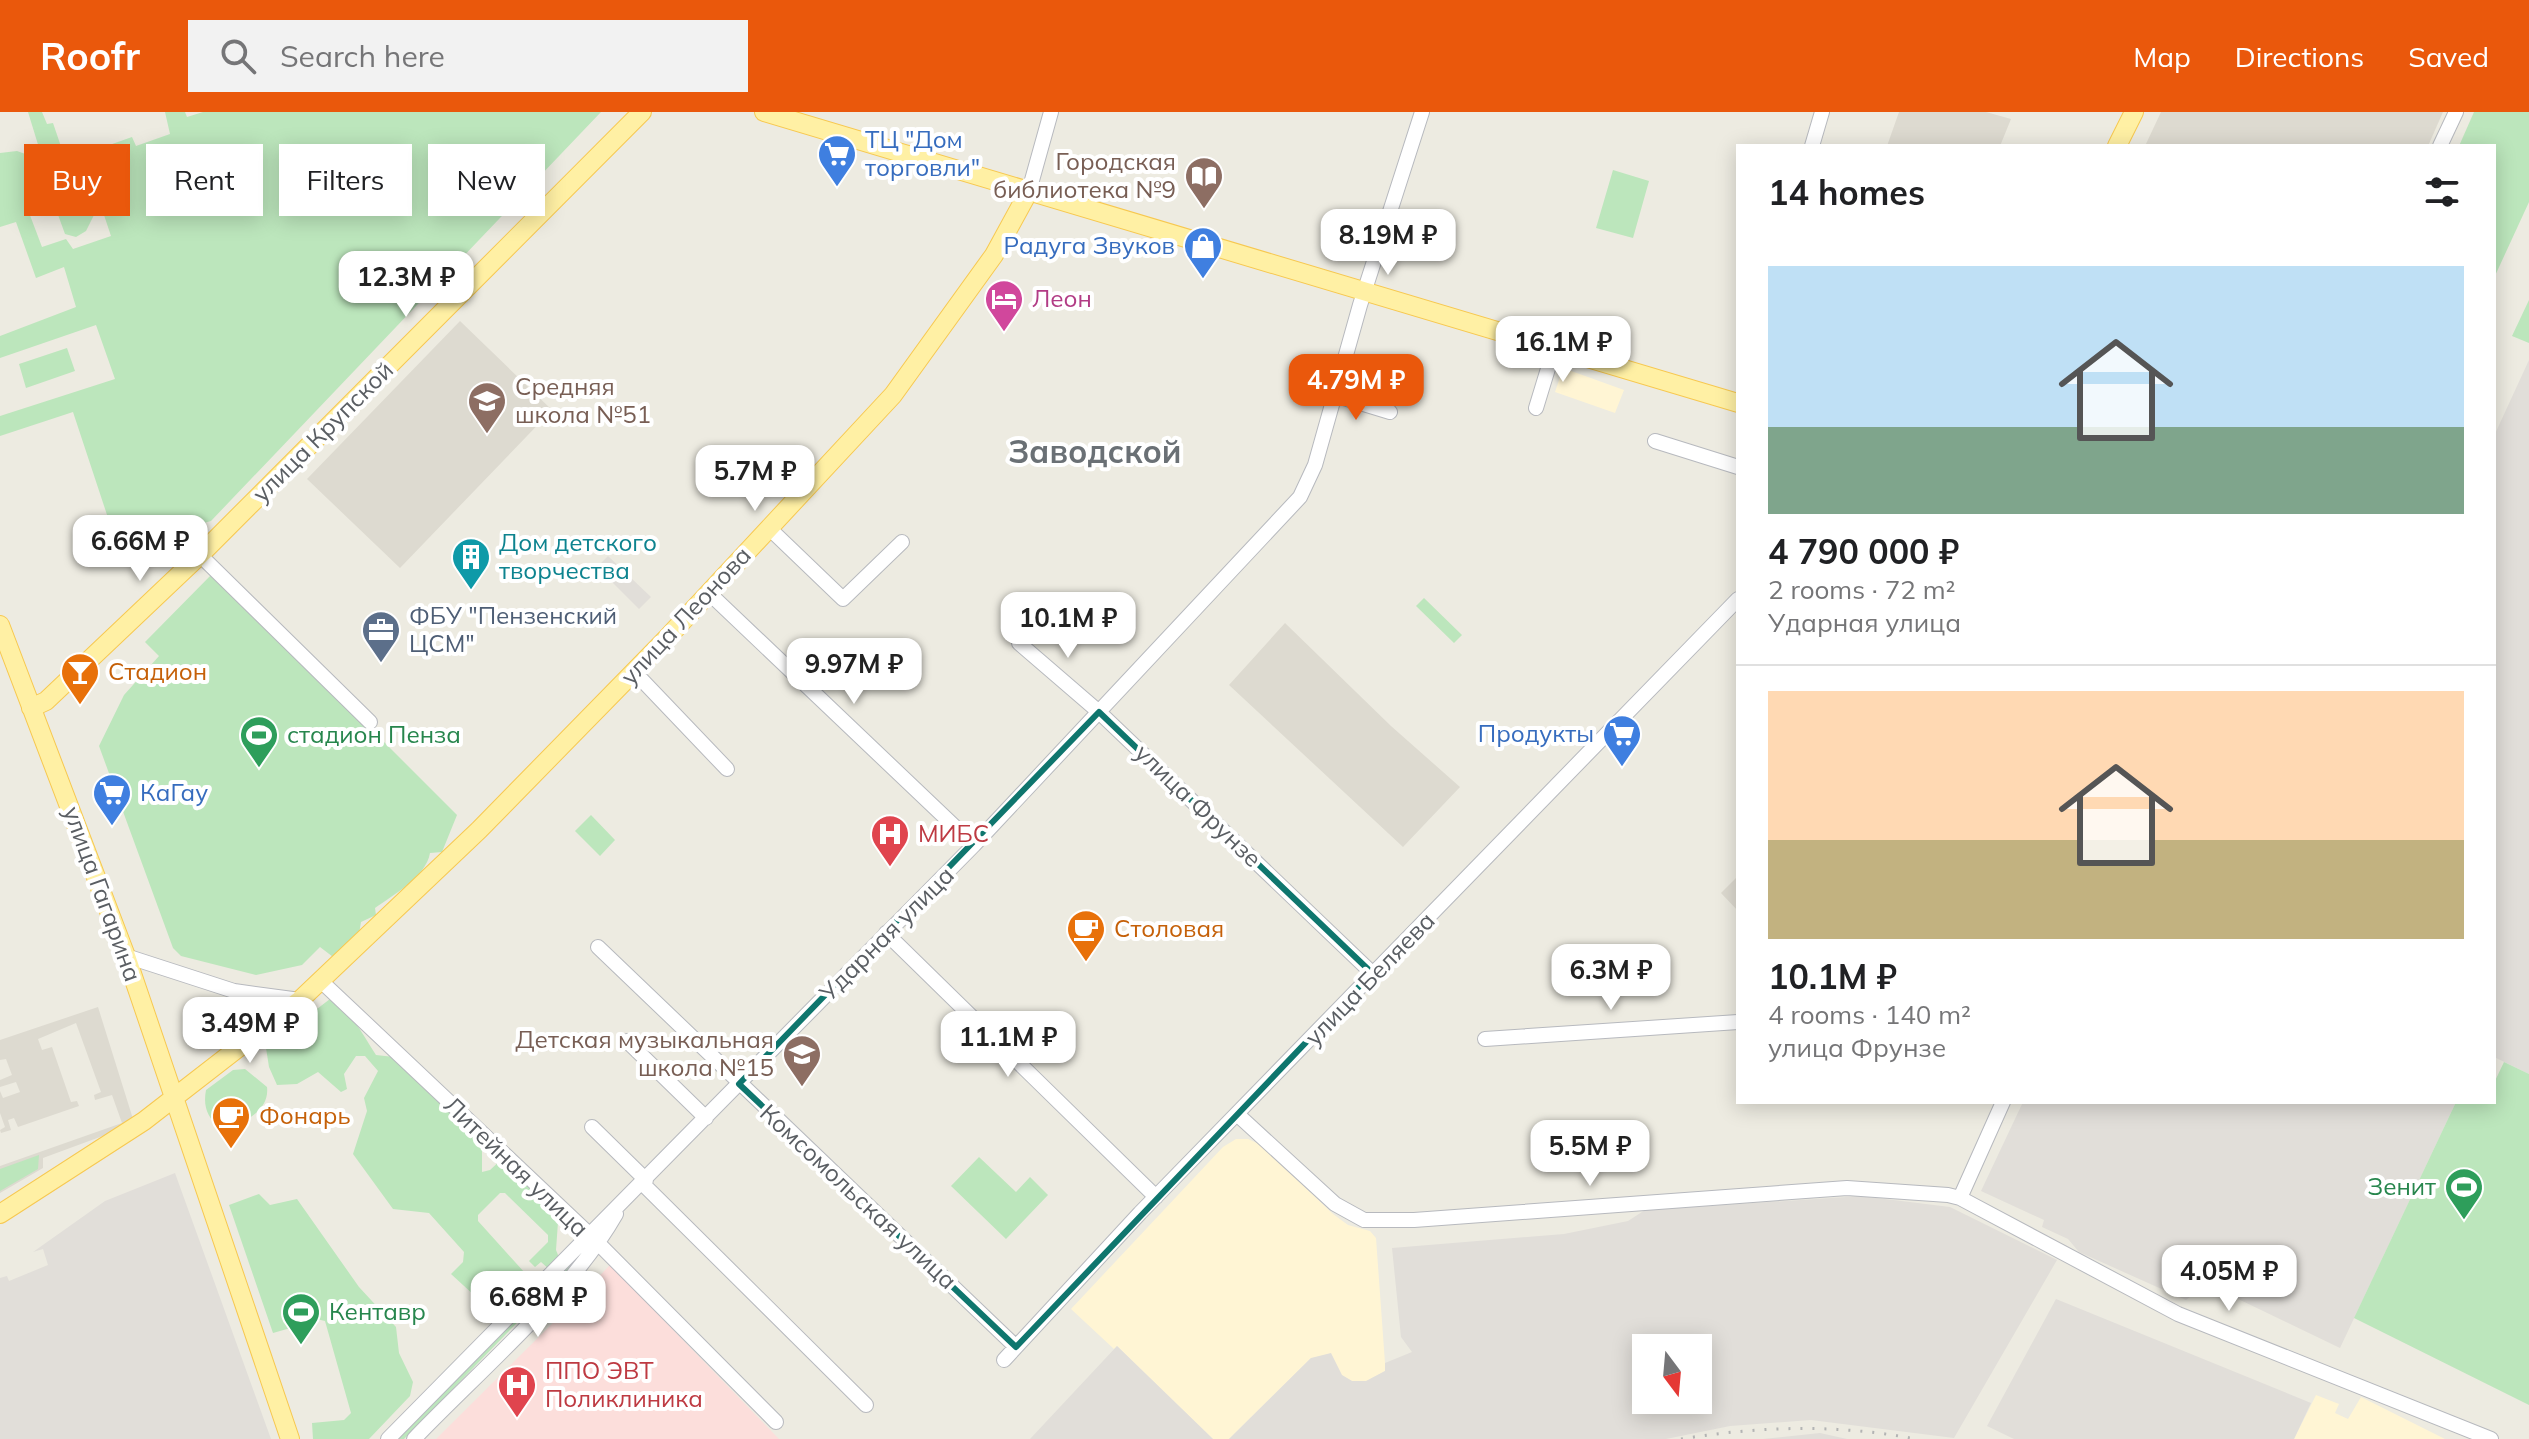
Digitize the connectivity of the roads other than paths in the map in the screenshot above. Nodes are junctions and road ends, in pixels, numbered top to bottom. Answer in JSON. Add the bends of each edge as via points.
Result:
{"nodes":[{"id":1,"x":642,"y":112,"type":"edge"},
{"id":2,"x":764,"y":112,"type":"edge"},
{"id":3,"x":1051,"y":112,"type":"edge"},
{"id":4,"x":1422,"y":112,"type":"edge"},
{"id":5,"x":1822,"y":112,"type":"edge"},
{"id":6,"x":2134,"y":112,"type":"edge"},
{"id":7,"x":2456,"y":112,"type":"edge"},
{"id":8,"x":1813,"y":144,"type":"edge"},
{"id":9,"x":2118,"y":144,"type":"edge"},
{"id":10,"x":2441,"y":144,"type":"edge"},
{"id":11,"x":1029,"y":191,"type":"junction"},
{"id":12,"x":1365,"y":292,"type":"junction"},
{"id":13,"x":1554,"y":349,"type":"junction"},
{"id":14,"x":1334,"y":395,"type":"junction"},
{"id":15,"x":1736,"y":400,"type":"edge"},
{"id":16,"x":1536,"y":408,"type":"dead end"},
{"id":17,"x":1390,"y":412,"type":"dead end"},
{"id":18,"x":1655,"y":441,"type":"dead end"},
{"id":19,"x":1736,"y":466,"type":"edge"},
{"id":20,"x":769,"y":528,"type":"junction"},
{"id":21,"x":902,"y":542,"type":"dead end"},
{"id":22,"x":200,"y":555,"type":"junction"},
{"id":23,"x":709,"y":593,"type":"junction"},
{"id":24,"x":1736,"y":601,"type":"edge"},
{"id":25,"x":0,"y":625,"type":"edge"},
{"id":26,"x":1019,"y":643,"type":"dead end"},
{"id":27,"x":642,"y":680,"type":"dead end"},
{"id":28,"x":31,"y":708,"type":"junction"},
{"id":29,"x":1099,"y":712,"type":"junction"},
{"id":30,"x":370,"y":722,"type":"dead end"},
{"id":31,"x":727,"y":769,"type":"dead end"},
{"id":32,"x":974,"y":845,"type":"junction"},
{"id":33,"x":886,"y":933,"type":"junction"},
{"id":34,"x":598,"y":947,"type":"dead end"},
{"id":35,"x":126,"y":956,"type":"junction"},
{"id":36,"x":1372,"y":973,"type":"junction"},
{"id":37,"x":310,"y":992,"type":"junction"},
{"id":38,"x":1736,"y":1022,"type":"edge"},
{"id":39,"x":1485,"y":1039,"type":"dead end"},
{"id":40,"x":627,"y":1041,"type":"dead end"},
{"id":41,"x":739,"y":1084,"type":"junction"},
{"id":42,"x":175,"y":1098,"type":"junction"},
{"id":43,"x":2002,"y":1104,"type":"edge"},
{"id":44,"x":1238,"y":1115,"type":"junction"},
{"id":45,"x":706,"y":1118,"type":"junction"},
{"id":46,"x":592,"y":1127,"type":"dead end"},
{"id":47,"x":644,"y":1182,"type":"junction"},
{"id":48,"x":1156,"y":1197,"type":"junction"},
{"id":49,"x":1960,"y":1198,"type":"junction"},
{"id":50,"x":620,"y":1207,"type":"junction"},
{"id":51,"x":0,"y":1214,"type":"edge"},
{"id":52,"x":588,"y":1233,"type":"junction"},
{"id":53,"x":598,"y":1246,"type":"junction"},
{"id":54,"x":1016,"y":1347,"type":"junction"},
{"id":55,"x":1004,"y":1360,"type":"dead end"},
{"id":56,"x":866,"y":1405,"type":"dead end"},
{"id":57,"x":776,"y":1422,"type":"dead end"},
{"id":58,"x":290,"y":1439,"type":"edge"},
{"id":59,"x":388,"y":1439,"type":"edge"},
{"id":60,"x":414,"y":1439,"type":"edge"},
{"id":61,"x":2491,"y":1439,"type":"edge"}],
"edges":[{"from":1,"to":22,"type":"main road","name":"улица Крупской"},
{"from":2,"to":11,"type":"main road"},
{"from":3,"to":11,"type":"street","name":"улица Леонова"},
{"from":4,"to":12,"type":"street","name":"Ударная улица"},
{"from":5,"to":8,"type":"street"},
{"from":6,"to":9,"type":"main road"},
{"from":7,"to":10,"type":"street"},
{"from":11,"to":12,"type":"main road"},
{"from":11,"to":20,"type":"main road","name":"улица Леонова","via":[[994,255],[893,395]]},
{"from":12,"to":13,"type":"main road"},
{"from":12,"to":14,"type":"street","name":"Ударная улица"},
{"from":13,"to":15,"type":"main road"},
{"from":13,"to":16,"type":"street"},
{"from":14,"to":17,"type":"street"},
{"from":14,"to":29,"type":"street","name":"Ударная улица","via":[[1315,465],[1300,497]]},
{"from":18,"to":19,"type":"street"},
{"from":20,"to":21,"type":"street","via":[[843,599]]},
{"from":20,"to":23,"type":"main road","name":"улица Леонова"},
{"from":22,"to":28,"type":"main road","name":"улица Крупской","via":[[46,701]]},
{"from":22,"to":30,"type":"street"},
{"from":23,"to":32,"type":"street"},
{"from":23,"to":37,"type":"main road","name":"улица Леонова","via":[[532,777]]},
{"from":24,"to":36,"type":"street","name":"улица Беляева"},
{"from":25,"to":28,"type":"main road","name":"улица Гагарина"},
{"from":26,"to":29,"type":"street","name":"улица Фрунзе"},
{"from":27,"to":31,"type":"street"},
{"from":28,"to":35,"type":"main road","name":"улица Гагарина"},
{"from":29,"to":32,"type":"street","name":"Ударная улица"},
{"from":29,"to":36,"type":"street","name":"улица Фрунзе"},
{"from":32,"to":33,"type":"street","name":"Ударная улица"},
{"from":33,"to":41,"type":"street","name":"Ударная улица"},
{"from":33,"to":48,"type":"street"},
{"from":34,"to":41,"type":"street","name":"Комсомольская улица"},
{"from":35,"to":37,"type":"street","via":[[234,991]]},
{"from":35,"to":42,"type":"main road","name":"улица Гагарина"},
{"from":36,"to":44,"type":"street","name":"улица Беляева"},
{"from":37,"to":42,"type":"main road","name":"улица Леонова"},
{"from":37,"to":52,"type":"street","name":"Литейная улица"},
{"from":38,"to":39,"type":"street"},
{"from":40,"to":45,"type":"street"},
{"from":41,"to":45,"type":"street","name":"Ударная улица"},
{"from":41,"to":54,"type":"street","name":"Комсомольская улица"},
{"from":42,"to":51,"type":"main road","name":"улица Леонова"},
{"from":42,"to":58,"type":"main road","name":"улица Гагарина"},
{"from":43,"to":49,"type":"street"},
{"from":44,"to":48,"type":"street","name":"улица Беляева"},
{"from":44,"to":49,"type":"street","via":[[1335,1204],[1373,1221],[1847,1188]]},
{"from":45,"to":47,"type":"street","name":"Ударная улица"},
{"from":46,"to":47,"type":"street"},
{"from":47,"to":50,"type":"street","name":"Ударная улица"},
{"from":47,"to":56,"type":"street"},
{"from":48,"to":54,"type":"street","name":"улица Беляева"},
{"from":49,"to":61,"type":"street","via":[[2178,1314]]},
{"from":50,"to":52,"type":"street","name":"Ударная улица"},
{"from":50,"to":53,"type":"street","name":"Ударная улица"},
{"from":52,"to":53,"type":"street","name":"Литейная улица"},
{"from":52,"to":59,"type":"street","name":"Ударная улица"},
{"from":53,"to":57,"type":"street","name":"Литейная улица"},
{"from":53,"to":60,"type":"street","name":"Ударная улица"},
{"from":54,"to":55,"type":"street","name":"улица Беляева"}]}
